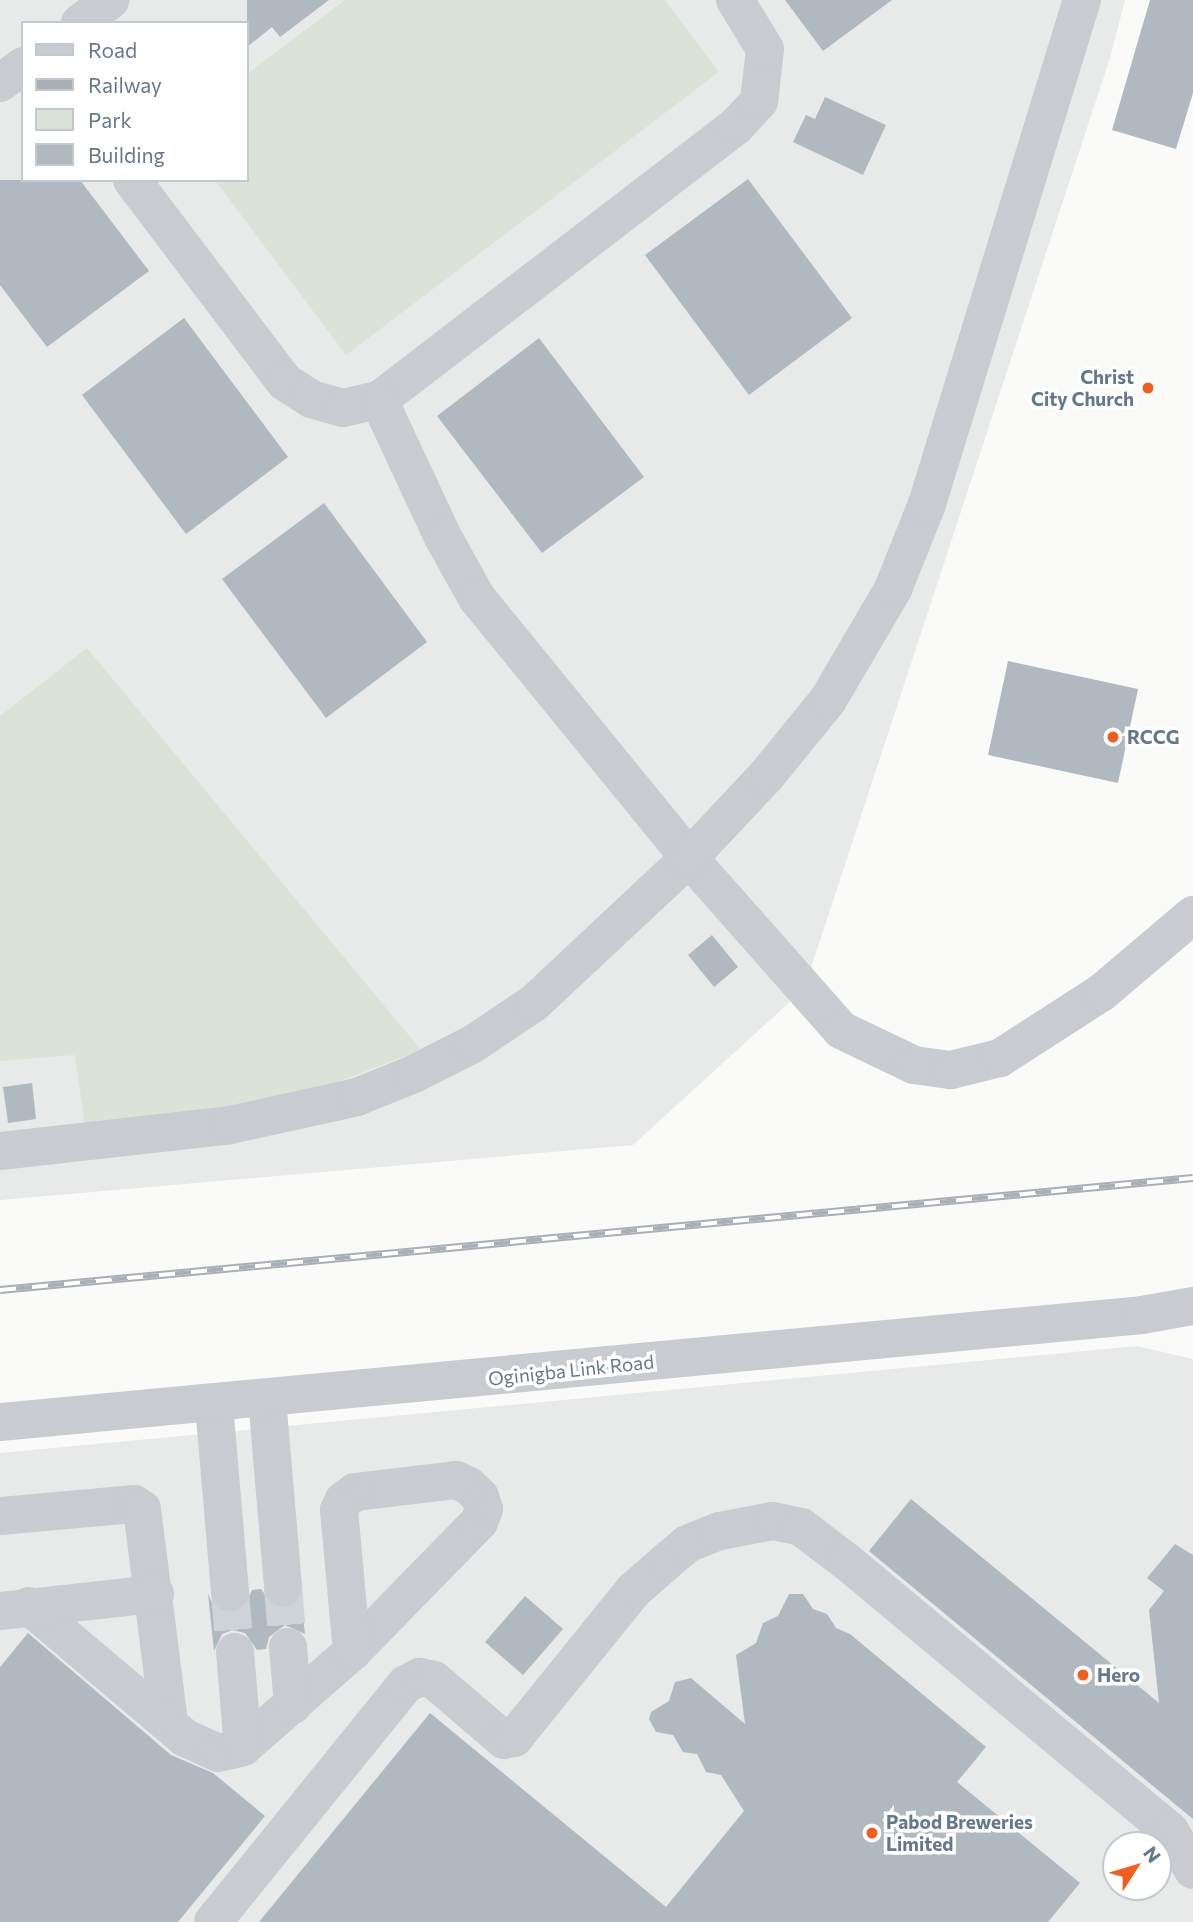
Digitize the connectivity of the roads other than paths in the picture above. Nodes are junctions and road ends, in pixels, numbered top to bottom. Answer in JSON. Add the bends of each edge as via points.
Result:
{"nodes":[{"id":1,"x":110,"y":0,"type":"edge"},
{"id":2,"x":735,"y":0,"type":"edge"},
{"id":3,"x":1082,"y":0,"type":"edge"},
{"id":4,"x":83,"y":21,"type":"edge"},
{"id":5,"x":21,"y":67,"type":"edge"},
{"id":6,"x":0,"y":83,"type":"edge"},
{"id":7,"x":134,"y":182,"type":"edge"},
{"id":8,"x":379,"y":400,"type":"junction"},
{"id":9,"x":689,"y":858,"type":"junction"},
{"id":10,"x":1190,"y":923,"type":"edge"},
{"id":11,"x":0,"y":1151,"type":"edge"},
{"id":12,"x":1193,"y":1306,"type":"edge"},
{"id":13,"x":1142,"y":1315,"type":"junction"},
{"id":14,"x":1193,"y":1329,"type":"edge"},
{"id":15,"x":267,"y":1399,"type":"junction"},
{"id":16,"x":214,"y":1405,"type":"junction"},
{"id":17,"x":0,"y":1422,"type":"edge"},
{"id":18,"x":0,"y":1516,"type":"edge"},
{"id":19,"x":279,"y":1533,"type":"junction"},
{"id":20,"x":225,"y":1539,"type":"junction"},
{"id":21,"x":283,"y":1587,"type":"tunnel mouth"},
{"id":22,"x":230,"y":1592,"type":"tunnel mouth"},
{"id":23,"x":155,"y":1594,"type":"junction"},
{"id":24,"x":15,"y":1608,"type":"edge"},
{"id":25,"x":288,"y":1647,"type":"tunnel mouth"},
{"id":26,"x":235,"y":1652,"type":"tunnel mouth"},
{"id":27,"x":352,"y":1652,"type":"junction"},
{"id":28,"x":293,"y":1705,"type":"junction"},
{"id":29,"x":169,"y":1724,"type":"junction"},
{"id":30,"x":243,"y":1747,"type":"junction"},
{"id":31,"x":1193,"y":1870,"type":"edge"},
{"id":32,"x":213,"y":1922,"type":"edge"}],
"edges":[{"from":1,"to":4,"type":"street"},
{"from":2,"to":8,"type":"street","via":[[765,48],[759,101],[736,126]]},
{"from":3,"to":9,"type":"street","via":[[931,491],[893,589],[828,700],[767,775]]},
{"from":5,"to":6,"type":"street"},
{"from":7,"to":8,"type":"street","via":[[285,382],[311,399],[343,408]]},
{"from":8,"to":9,"type":"street","via":[[477,598]]},
{"from":9,"to":10,"type":"street","via":[[841,1030],[914,1065],[951,1070],[1000,1058],[1101,993]]},
{"from":9,"to":11,"type":"street","via":[[534,1003],[473,1044],[414,1074],[357,1097],[230,1125]]},
{"from":12,"to":13,"type":"street","name":"Oginigba Link Road"},
{"from":13,"to":14,"type":"street"},
{"from":13,"to":15,"type":"street","name":"Oginigba Link Road"},
{"from":15,"to":16,"type":"street","name":"Oginigba Link Road"},
{"from":15,"to":19,"type":"street"},
{"from":16,"to":17,"type":"street","name":"Oginigba Link Road"},
{"from":16,"to":20,"type":"street"},
{"from":18,"to":23,"type":"street","via":[[134,1504],[146,1519]]},
{"from":19,"to":20,"type":"street"},
{"from":19,"to":21,"type":"street"},
{"from":20,"to":22,"type":"street"},
{"from":23,"to":24,"type":"street"},
{"from":23,"to":29,"type":"street"},
{"from":24,"to":29,"type":"street"},
{"from":25,"to":28,"type":"street"},
{"from":26,"to":30,"type":"street"},
{"from":27,"to":27,"type":"street","via":[[339,1510],[344,1500],[355,1492],[456,1480],[469,1486],[484,1510],[480,1522]]},
{"from":27,"to":28,"type":"street"},
{"from":28,"to":30,"type":"street"},
{"from":29,"to":30,"type":"street","via":[[210,1751]]},
{"from":31,"to":32,"type":"street","via":[[1170,1831],[857,1569],[801,1527],[773,1521],[720,1531],[687,1544],[634,1590],[513,1738],[504,1740],[433,1680],[420,1677],[406,1684]]}]}
